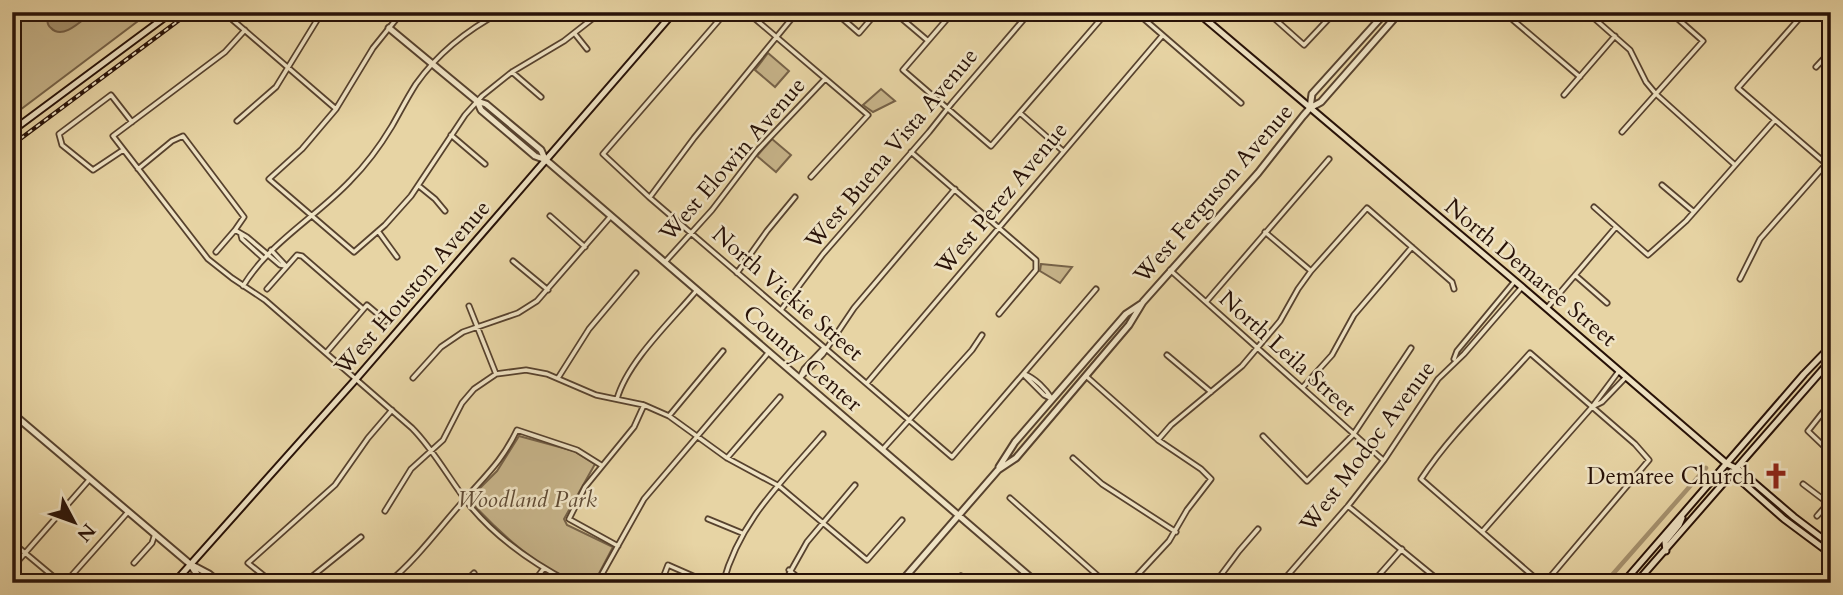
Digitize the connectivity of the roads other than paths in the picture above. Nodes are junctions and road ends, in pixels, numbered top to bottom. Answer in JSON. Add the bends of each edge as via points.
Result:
{"nodes":[{"id":1,"x":172,"y":12,"type":"edge"},
{"id":2,"x":402,"y":12,"type":"edge"},
{"id":3,"x":501,"y":12,"type":"edge"},
{"id":4,"x":600,"y":12,"type":"edge"},
{"id":5,"x":674,"y":12,"type":"edge"},
{"id":6,"x":726,"y":12,"type":"edge"},
{"id":7,"x":747,"y":12,"type":"edge"},
{"id":8,"x":797,"y":12,"type":"edge"},
{"id":9,"x":835,"y":12,"type":"edge"},
{"id":10,"x":877,"y":12,"type":"edge"},
{"id":11,"x":894,"y":12,"type":"edge"},
{"id":12,"x":953,"y":12,"type":"edge"},
{"id":13,"x":1030,"y":12,"type":"edge"},
{"id":14,"x":1107,"y":12,"type":"edge"},
{"id":15,"x":1136,"y":12,"type":"edge"},
{"id":16,"x":1150,"y":12,"type":"edge"},
{"id":17,"x":1197,"y":12,"type":"edge"},
{"id":18,"x":1267,"y":12,"type":"edge"},
{"id":19,"x":1335,"y":12,"type":"edge"},
{"id":20,"x":1385,"y":12,"type":"edge"},
{"id":21,"x":1400,"y":12,"type":"edge"},
{"id":22,"x":1520,"y":12,"type":"edge"},
{"id":23,"x":1587,"y":12,"type":"edge"},
{"id":24,"x":1670,"y":12,"type":"edge"},
{"id":25,"x":1805,"y":12,"type":"edge"},
{"id":26,"x":1817,"y":12,"type":"edge"},
{"id":27,"x":321,"y":13,"type":"edge"},
{"id":28,"x":227,"y":15,"type":"dead end"},
{"id":29,"x":1143,"y":15,"type":"edge"},
{"id":30,"x":1831,"y":24,"type":"edge"},
{"id":31,"x":389,"y":27,"type":"junction"},
{"id":32,"x":245,"y":30,"type":"junction"},
{"id":33,"x":575,"y":33,"type":"junction"},
{"id":34,"x":1162,"y":36,"type":"junction"},
{"id":35,"x":1615,"y":36,"type":"junction"},
{"id":36,"x":776,"y":37,"type":"junction"},
{"id":37,"x":928,"y":41,"type":"junction"},
{"id":38,"x":587,"y":49,"type":"dead end"},
{"id":39,"x":1831,"y":51,"type":"edge"},
{"id":40,"x":433,"y":63,"type":"junction"},
{"id":41,"x":1816,"y":67,"type":"dead end"},
{"id":42,"x":290,"y":68,"type":"junction"},
{"id":43,"x":512,"y":72,"type":"junction"},
{"id":44,"x":1580,"y":77,"type":"junction"},
{"id":45,"x":825,"y":79,"type":"junction"},
{"id":46,"x":1656,"y":94,"type":"junction"},
{"id":47,"x":1564,"y":95,"type":"dead end"},
{"id":48,"x":541,"y":97,"type":"dead end"},
{"id":49,"x":477,"y":101,"type":"junction"},
{"id":50,"x":1241,"y":103,"type":"dead end"},
{"id":51,"x":947,"y":108,"type":"junction"},
{"id":52,"x":1310,"y":108,"type":"junction"},
{"id":53,"x":336,"y":109,"type":"junction"},
{"id":54,"x":1020,"y":113,"type":"junction"},
{"id":55,"x":1775,"y":120,"type":"junction"},
{"id":56,"x":237,"y":121,"type":"dead end"},
{"id":57,"x":132,"y":122,"type":"junction"},
{"id":58,"x":12,"y":131,"type":"edge"},
{"id":59,"x":1622,"y":132,"type":"dead end"},
{"id":60,"x":451,"y":135,"type":"junction"},
{"id":61,"x":123,"y":150,"type":"junction"},
{"id":62,"x":1063,"y":150,"type":"junction"},
{"id":63,"x":911,"y":152,"type":"junction"},
{"id":64,"x":1329,"y":159,"type":"dead end"},
{"id":65,"x":546,"y":160,"type":"junction"},
{"id":66,"x":485,"y":164,"type":"dead end"},
{"id":67,"x":1826,"y":164,"type":"junction"},
{"id":68,"x":1735,"y":165,"type":"junction"},
{"id":69,"x":1831,"y":168,"type":"edge"},
{"id":70,"x":138,"y":169,"type":"junction"},
{"id":71,"x":811,"y":177,"type":"dead end"},
{"id":72,"x":1662,"y":184,"type":"dead end"},
{"id":73,"x":419,"y":186,"type":"junction"},
{"id":74,"x":955,"y":190,"type":"junction"},
{"id":75,"x":649,"y":197,"type":"junction"},
{"id":76,"x":795,"y":197,"type":"dead end"},
{"id":77,"x":1594,"y":207,"type":"dead end"},
{"id":78,"x":445,"y":211,"type":"dead end"},
{"id":79,"x":1694,"y":212,"type":"junction"},
{"id":80,"x":312,"y":215,"type":"junction"},
{"id":81,"x":550,"y":216,"type":"dead end"},
{"id":82,"x":611,"y":216,"type":"junction"},
{"id":83,"x":1616,"y":227,"type":"junction"},
{"id":84,"x":998,"y":229,"type":"junction"},
{"id":85,"x":236,"y":230,"type":"junction"},
{"id":86,"x":378,"y":231,"type":"junction"},
{"id":87,"x":690,"y":232,"type":"junction"},
{"id":88,"x":1265,"y":232,"type":"junction"},
{"id":89,"x":241,"y":235,"type":"junction"},
{"id":90,"x":585,"y":247,"type":"junction"},
{"id":91,"x":1412,"y":247,"type":"junction"},
{"id":92,"x":216,"y":252,"type":"dead end"},
{"id":93,"x":269,"y":252,"type":"junction"},
{"id":94,"x":397,"y":257,"type":"dead end"},
{"id":95,"x":263,"y":258,"type":"junction"},
{"id":96,"x":513,"y":261,"type":"dead end"},
{"id":97,"x":665,"y":262,"type":"junction"},
{"id":98,"x":286,"y":266,"type":"junction"},
{"id":99,"x":1170,"y":270,"type":"junction"},
{"id":100,"x":1311,"y":271,"type":"junction"},
{"id":101,"x":636,"y":273,"type":"dead end"},
{"id":102,"x":737,"y":273,"type":"junction"},
{"id":103,"x":1575,"y":275,"type":"junction"},
{"id":104,"x":1740,"y":279,"type":"dead end"},
{"id":105,"x":1515,"y":281,"type":"junction"},
{"id":106,"x":243,"y":286,"type":"junction"},
{"id":107,"x":1522,"y":287,"type":"junction"},
{"id":108,"x":267,"y":289,"type":"dead end"},
{"id":109,"x":1096,"y":289,"type":"dead end"},
{"id":110,"x":1454,"y":289,"type":"dead end"},
{"id":111,"x":548,"y":290,"type":"junction"},
{"id":112,"x":697,"y":290,"type":"junction"},
{"id":113,"x":1143,"y":302,"type":"junction"},
{"id":114,"x":1206,"y":302,"type":"junction"},
{"id":115,"x":1607,"y":303,"type":"dead end"},
{"id":116,"x":469,"y":306,"type":"dead end"},
{"id":117,"x":1546,"y":308,"type":"junction"},
{"id":118,"x":363,"y":309,"type":"junction"},
{"id":119,"x":781,"y":310,"type":"junction"},
{"id":120,"x":999,"y":314,"type":"dead end"},
{"id":121,"x":386,"y":321,"type":"dead end"},
{"id":122,"x":477,"y":326,"type":"junction"},
{"id":123,"x":982,"y":335,"type":"dead end"},
{"id":124,"x":1831,"y":346,"type":"edge"},
{"id":125,"x":825,"y":348,"type":"junction"},
{"id":126,"x":1258,"y":348,"type":"junction"},
{"id":127,"x":1411,"y":348,"type":"dead end"},
{"id":128,"x":723,"y":351,"type":"dead end"},
{"id":129,"x":769,"y":352,"type":"junction"},
{"id":130,"x":326,"y":353,"type":"junction"},
{"id":131,"x":1167,"y":355,"type":"dead end"},
{"id":132,"x":1831,"y":360,"type":"edge"},
{"id":133,"x":1454,"y":361,"type":"junction"},
{"id":134,"x":1619,"y":371,"type":"junction"},
{"id":135,"x":496,"y":374,"type":"junction"},
{"id":136,"x":1024,"y":374,"type":"junction"},
{"id":137,"x":1086,"y":376,"type":"junction"},
{"id":138,"x":1626,"y":377,"type":"junction"},
{"id":139,"x":413,"y":378,"type":"dead end"},
{"id":140,"x":800,"y":378,"type":"junction"},
{"id":141,"x":356,"y":379,"type":"junction"},
{"id":142,"x":558,"y":379,"type":"junction"},
{"id":143,"x":867,"y":383,"type":"junction"},
{"id":144,"x":1303,"y":387,"type":"junction"},
{"id":145,"x":1211,"y":392,"type":"junction"},
{"id":146,"x":780,"y":397,"type":"dead end"},
{"id":147,"x":617,"y":399,"type":"junction"},
{"id":148,"x":1052,"y":399,"type":"junction"},
{"id":149,"x":1830,"y":404,"type":"edge"},
{"id":150,"x":644,"y":405,"type":"junction"},
{"id":151,"x":1592,"y":407,"type":"junction"},
{"id":152,"x":392,"y":410,"type":"junction"},
{"id":153,"x":12,"y":413,"type":"edge"},
{"id":154,"x":669,"y":416,"type":"junction"},
{"id":155,"x":909,"y":420,"type":"junction"},
{"id":156,"x":823,"y":434,"type":"dead end"},
{"id":157,"x":1353,"y":435,"type":"junction"},
{"id":158,"x":698,"y":436,"type":"junction"},
{"id":159,"x":1263,"y":436,"type":"dead end"},
{"id":160,"x":1158,"y":440,"type":"junction"},
{"id":161,"x":883,"y":449,"type":"junction"},
{"id":162,"x":432,"y":451,"type":"junction"},
{"id":163,"x":1831,"y":453,"type":"edge"},
{"id":164,"x":727,"y":458,"type":"junction"},
{"id":165,"x":1073,"y":458,"type":"dead end"},
{"id":166,"x":1384,"y":460,"type":"junction"},
{"id":167,"x":1727,"y":464,"type":"junction"},
{"id":168,"x":601,"y":466,"type":"junction"},
{"id":169,"x":1738,"y":469,"type":"junction"},
{"id":170,"x":998,"y":470,"type":"junction"},
{"id":171,"x":1732,"y":474,"type":"junction"},
{"id":172,"x":90,"y":479,"type":"junction"},
{"id":173,"x":1803,"y":484,"type":"dead end"},
{"id":174,"x":779,"y":485,"type":"junction"},
{"id":175,"x":855,"y":485,"type":"dead end"},
{"id":176,"x":465,"y":498,"type":"junction"},
{"id":177,"x":1010,"y":498,"type":"dead end"},
{"id":178,"x":1830,"y":502,"type":"edge"},
{"id":179,"x":1348,"y":506,"type":"junction"},
{"id":180,"x":385,"y":511,"type":"dead end"},
{"id":181,"x":128,"y":512,"type":"junction"},
{"id":182,"x":1685,"y":512,"type":"junction"},
{"id":183,"x":959,"y":514,"type":"junction"},
{"id":184,"x":1817,"y":516,"type":"dead end"},
{"id":185,"x":708,"y":519,"type":"dead end"},
{"id":186,"x":902,"y":520,"type":"dead end"},
{"id":187,"x":823,"y":523,"type":"junction"},
{"id":188,"x":1258,"y":529,"type":"dead end"},
{"id":189,"x":1176,"y":532,"type":"junction"},
{"id":190,"x":1482,"y":532,"type":"junction"},
{"id":191,"x":741,"y":533,"type":"junction"},
{"id":192,"x":155,"y":534,"type":"junction"},
{"id":193,"x":360,"y":537,"type":"dead end"},
{"id":194,"x":12,"y":542,"type":"edge"},
{"id":195,"x":618,"y":546,"type":"junction"},
{"id":196,"x":1829,"y":546,"type":"edge"},
{"id":197,"x":1402,"y":549,"type":"junction"},
{"id":198,"x":1666,"y":551,"type":"junction"},
{"id":199,"x":25,"y":553,"type":"junction"},
{"id":200,"x":134,"y":564,"type":"dead end"},
{"id":201,"x":190,"y":564,"type":"junction"},
{"id":202,"x":12,"y":568,"type":"edge"},
{"id":203,"x":544,"y":568,"type":"junction"},
{"id":204,"x":789,"y":570,"type":"junction"},
{"id":205,"x":474,"y":573,"type":"dead end"},
{"id":206,"x":63,"y":583,"type":"edge"},
{"id":207,"x":174,"y":583,"type":"edge"},
{"id":208,"x":203,"y":583,"type":"edge"},
{"id":209,"x":220,"y":583,"type":"edge"},
{"id":210,"x":273,"y":583,"type":"edge"},
{"id":211,"x":304,"y":583,"type":"edge"},
{"id":212,"x":388,"y":583,"type":"edge"},
{"id":213,"x":464,"y":583,"type":"edge"},
{"id":214,"x":533,"y":583,"type":"edge"},
{"id":215,"x":571,"y":583,"type":"edge"},
{"id":216,"x":597,"y":583,"type":"edge"},
{"id":217,"x":661,"y":583,"type":"edge"},
{"id":218,"x":709,"y":583,"type":"edge"},
{"id":219,"x":723,"y":583,"type":"edge"},
{"id":220,"x":784,"y":583,"type":"edge"},
{"id":221,"x":804,"y":583,"type":"edge"},
{"id":222,"x":900,"y":583,"type":"edge"},
{"id":223,"x":955,"y":583,"type":"edge"},
{"id":224,"x":968,"y":583,"type":"edge"},
{"id":225,"x":1037,"y":583,"type":"edge"},
{"id":226,"x":1106,"y":583,"type":"edge"},
{"id":227,"x":1130,"y":583,"type":"edge"},
{"id":228,"x":1215,"y":583,"type":"edge"},
{"id":229,"x":1281,"y":583,"type":"edge"},
{"id":230,"x":1372,"y":583,"type":"edge"},
{"id":231,"x":1441,"y":583,"type":"edge"},
{"id":232,"x":1543,"y":583,"type":"edge"},
{"id":233,"x":1623,"y":583,"type":"edge"},
{"id":234,"x":1636,"y":583,"type":"edge"}],
"edges":[{"from":1,"to":58,"type":"main road"},
{"from":2,"to":31,"type":"street"},
{"from":3,"to":40,"type":"street","via":[[458,39]]},
{"from":4,"to":33,"type":"street"},
{"from":5,"to":65,"type":"main road","name":"West Houston Avenue"},
{"from":6,"to":75,"type":"street","name":"North Vickie Street","via":[[603,155]]},
{"from":7,"to":36,"type":"street"},
{"from":8,"to":36,"type":"street"},
{"from":9,"to":10,"type":"street","via":[[859,33]]},
{"from":11,"to":37,"type":"street"},
{"from":12,"to":37,"type":"street"},
{"from":13,"to":51,"type":"street","name":"West Buena Vista Avenue"},
{"from":14,"to":54,"type":"street"},
{"from":15,"to":29,"type":"street"},
{"from":16,"to":29,"type":"street"},
{"from":17,"to":52,"type":"main road","name":"North Demaree Street"},
{"from":18,"to":19,"type":"street","via":[[1304,45]]},
{"from":20,"to":52,"type":"main road","name":"West Ferguson Avenue","via":[[1312,94]]},
{"from":21,"to":52,"type":"main road","name":"West Ferguson Avenue","via":[[1321,102]]},
{"from":22,"to":44,"type":"street","via":[[1513,20]]},
{"from":23,"to":35,"type":"street"},
{"from":24,"to":46,"type":"street","via":[[1703,41]]},
{"from":25,"to":55,"type":"street","via":[[1738,88]]},
{"from":26,"to":30,"type":"street"},
{"from":27,"to":42,"type":"street"},
{"from":28,"to":32,"type":"street"},
{"from":29,"to":34,"type":"street"},
{"from":31,"to":40,"type":"main road","name":"County Center"},
{"from":31,"to":53,"type":"street"},
{"from":32,"to":42,"type":"street"},
{"from":32,"to":57,"type":"street","via":[[225,52]]},
{"from":33,"to":38,"type":"street"},
{"from":33,"to":43,"type":"street"},
{"from":34,"to":50,"type":"street"},
{"from":34,"to":62,"type":"street","name":"West Perez Avenue"},
{"from":35,"to":44,"type":"street"},
{"from":35,"to":46,"type":"street","via":[[1635,56]]},
{"from":36,"to":45,"type":"street"},
{"from":36,"to":75,"type":"street"},
{"from":37,"to":51,"type":"street","via":[[903,70]]},
{"from":39,"to":41,"type":"street"},
{"from":40,"to":49,"type":"main road","name":"County Center"},
{"from":40,"to":80,"type":"street","via":[[371,157]]},
{"from":42,"to":53,"type":"street"},
{"from":42,"to":56,"type":"street","via":[[263,101]]},
{"from":43,"to":48,"type":"street"},
{"from":43,"to":49,"type":"street"},
{"from":44,"to":47,"type":"street"},
{"from":45,"to":71,"type":"street","via":[[868,115]]},
{"from":45,"to":87,"type":"street","name":"West Elowin Avenue","via":[[761,146]]},
{"from":46,"to":59,"type":"street"},
{"from":46,"to":68,"type":"street"},
{"from":49,"to":60,"type":"street"},
{"from":49,"to":65,"type":"main road","name":"County Center","via":[[481,110],[535,156]]},
{"from":51,"to":54,"type":"street","via":[[991,146]]},
{"from":51,"to":63,"type":"street","name":"West Buena Vista Avenue"},
{"from":52,"to":99,"type":"main road","name":"West Ferguson Avenue","via":[[1243,191]]},
{"from":52,"to":105,"type":"main road","name":"North Demaree Street"},
{"from":53,"to":80,"type":"street","via":[[269,179]]},
{"from":54,"to":62,"type":"street"},
{"from":55,"to":67,"type":"street"},
{"from":55,"to":68,"type":"street"},
{"from":57,"to":61,"type":"street","via":[[113,136]]},
{"from":57,"to":61,"type":"street","via":[[111,95],[59,134],[62,145],[93,170]]},
{"from":60,"to":66,"type":"street"},
{"from":60,"to":73,"type":"street"},
{"from":61,"to":70,"type":"street"},
{"from":62,"to":84,"type":"street","name":"West Perez Avenue"},
{"from":63,"to":74,"type":"street"},
{"from":63,"to":119,"type":"street","name":"West Buena Vista Avenue","via":[[829,246]]},
{"from":64,"to":88,"type":"street"},
{"from":65,"to":82,"type":"main road","name":"County Center"},
{"from":65,"to":141,"type":"main road","name":"West Houston Avenue"},
{"from":67,"to":69,"type":"street"},
{"from":67,"to":104,"type":"street","via":[[1760,239]]},
{"from":68,"to":79,"type":"street"},
{"from":70,"to":85,"type":"street","via":[[183,136],[244,216]]},
{"from":70,"to":106,"type":"street","via":[[199,249]]},
{"from":72,"to":79,"type":"street"},
{"from":73,"to":78,"type":"street"},
{"from":73,"to":86,"type":"street"},
{"from":74,"to":84,"type":"street"},
{"from":74,"to":125,"type":"street"},
{"from":75,"to":87,"type":"street","name":"North Vickie Street"},
{"from":76,"to":102,"type":"street"},
{"from":77,"to":83,"type":"street"},
{"from":79,"to":83,"type":"street","via":[[1648,255]]},
{"from":80,"to":86,"type":"street","via":[[354,251]]},
{"from":80,"to":93,"type":"street"},
{"from":81,"to":90,"type":"street"},
{"from":82,"to":90,"type":"street"},
{"from":82,"to":97,"type":"main road","name":"County Center"},
{"from":83,"to":103,"type":"street"},
{"from":84,"to":120,"type":"street","via":[[1037,265]]},
{"from":84,"to":143,"type":"street","name":"West Perez Avenue"},
{"from":85,"to":89,"type":"street"},
{"from":85,"to":92,"type":"street"},
{"from":86,"to":94,"type":"street"},
{"from":87,"to":97,"type":"street","name":"West Elowin Avenue"},
{"from":87,"to":102,"type":"street","name":"North Vickie Street"},
{"from":88,"to":100,"type":"street"},
{"from":88,"to":114,"type":"street"},
{"from":89,"to":93,"type":"street"},
{"from":89,"to":95,"type":"street"},
{"from":90,"to":111,"type":"street"},
{"from":91,"to":100,"type":"street","via":[[1367,208]]},
{"from":91,"to":110,"type":"street","via":[[1452,282]]},
{"from":91,"to":144,"type":"street"},
{"from":93,"to":95,"type":"street"},
{"from":93,"to":98,"type":"street"},
{"from":95,"to":106,"type":"street"},
{"from":96,"to":111,"type":"street"},
{"from":97,"to":112,"type":"main road","name":"County Center"},
{"from":98,"to":108,"type":"street"},
{"from":98,"to":118,"type":"street","via":[[293,257],[302,256]]},
{"from":99,"to":113,"type":"main road","name":"West Ferguson Avenue"},
{"from":99,"to":114,"type":"street","name":"North Leila Street"},
{"from":100,"to":126,"type":"street"},
{"from":101,"to":142,"type":"street","via":[[584,335]]},
{"from":102,"to":119,"type":"street","name":"North Vickie Street"},
{"from":103,"to":115,"type":"street"},
{"from":103,"to":117,"type":"street"},
{"from":105,"to":107,"type":"main road","name":"North Demaree Street"},
{"from":105,"to":133,"type":"street","name":"West Modoc Avenue","via":[[1457,351]]},
{"from":106,"to":130,"type":"street"},
{"from":107,"to":117,"type":"main road","name":"North Demaree Street"},
{"from":107,"to":133,"type":"street","name":"West Modoc Avenue"},
{"from":109,"to":136,"type":"street"},
{"from":111,"to":122,"type":"street","via":[[525,310]]},
{"from":112,"to":129,"type":"main road","name":"County Center"},
{"from":112,"to":147,"type":"street","via":[[630,369]]},
{"from":113,"to":137,"type":"main road","name":"West Ferguson Avenue"},
{"from":113,"to":148,"type":"main road","name":"West Ferguson Avenue","via":[[1126,314]]},
{"from":114,"to":126,"type":"street","name":"North Leila Street"},
{"from":116,"to":122,"type":"street"},
{"from":117,"to":134,"type":"main road","name":"North Demaree Street"},
{"from":118,"to":121,"type":"street","via":[[366,305]]},
{"from":118,"to":130,"type":"street"},
{"from":119,"to":125,"type":"street","name":"North Vickie Street"},
{"from":122,"to":135,"type":"street"},
{"from":122,"to":139,"type":"street","via":[[449,341]]},
{"from":123,"to":155,"type":"street"},
{"from":124,"to":167,"type":"main road"},
{"from":125,"to":140,"type":"street"},
{"from":125,"to":143,"type":"street","name":"North Vickie Street"},
{"from":126,"to":144,"type":"street","name":"North Leila Street"},
{"from":126,"to":145,"type":"street"},
{"from":127,"to":157,"type":"street"},
{"from":128,"to":154,"type":"street"},
{"from":129,"to":140,"type":"main road","name":"County Center"},
{"from":129,"to":158,"type":"street"},
{"from":130,"to":141,"type":"street"},
{"from":131,"to":145,"type":"street"},
{"from":132,"to":169,"type":"main road"},
{"from":133,"to":166,"type":"street","name":"West Modoc Avenue"},
{"from":134,"to":138,"type":"main road","name":"North Demaree Street"},
{"from":134,"to":151,"type":"street"},
{"from":135,"to":142,"type":"street","via":[[538,371]]},
{"from":135,"to":162,"type":"street","via":[[467,396]]},
{"from":136,"to":148,"type":"street"},
{"from":136,"to":155,"type":"street","name":"North Vickie Street","via":[[952,457]]},
{"from":137,"to":160,"type":"street"},
{"from":137,"to":170,"type":"main road","name":"West Ferguson Avenue","via":[[1016,458]]},
{"from":138,"to":151,"type":"street"},
{"from":138,"to":167,"type":"main road","name":"North Demaree Street"},
{"from":140,"to":161,"type":"main road","name":"County Center"},
{"from":141,"to":152,"type":"street"},
{"from":141,"to":201,"type":"main road","name":"West Houston Avenue"},
{"from":142,"to":147,"type":"street"},
{"from":143,"to":155,"type":"street","name":"North Vickie Street"},
{"from":144,"to":157,"type":"street","name":"North Leila Street"},
{"from":145,"to":160,"type":"street"},
{"from":146,"to":164,"type":"street"},
{"from":147,"to":150,"type":"street"},
{"from":148,"to":170,"type":"main road","name":"West Ferguson Avenue","via":[[1007,452]]},
{"from":149,"to":163,"type":"street","via":[[1808,431]]},
{"from":150,"to":154,"type":"street"},
{"from":150,"to":168,"type":"street","via":[[634,427]]},
{"from":151,"to":190,"type":"street"},
{"from":151,"to":190,"type":"street","via":[[1530,353],[1459,428],[1421,479]]},
{"from":151,"to":232,"type":"street","via":[[1649,460]]},
{"from":152,"to":162,"type":"street"},
{"from":152,"to":210,"type":"street","via":[[324,496],[248,563]]},
{"from":153,"to":172,"type":"main road"},
{"from":154,"to":158,"type":"street"},
{"from":155,"to":161,"type":"street"},
{"from":156,"to":174,"type":"street"},
{"from":157,"to":159,"type":"street","via":[[1307,481]]},
{"from":157,"to":166,"type":"street","name":"North Leila Street"},
{"from":158,"to":164,"type":"street"},
{"from":158,"to":195,"type":"street","via":[[644,499]]},
{"from":160,"to":189,"type":"street","via":[[1211,479]]},
{"from":161,"to":183,"type":"main road","name":"County Center"},
{"from":162,"to":176,"type":"street"},
{"from":162,"to":180,"type":"street","via":[[411,469]]},
{"from":164,"to":174,"type":"street"},
{"from":165,"to":189,"type":"street","via":[[1102,484]]},
{"from":166,"to":179,"type":"street","name":"West Modoc Avenue"},
{"from":167,"to":169,"type":"main road","name":"North Demaree Street"},
{"from":167,"to":171,"type":"main road","name":"North Demaree Street"},
{"from":167,"to":182,"type":"main road"},
{"from":168,"to":176,"type":"street","via":[[577,450],[517,430],[496,466]]},
{"from":168,"to":195,"type":"street","via":[[569,519]]},
{"from":169,"to":171,"type":"main road"},
{"from":169,"to":196,"type":"main road","name":"North Demaree Street"},
{"from":170,"to":183,"type":"main road","name":"West Ferguson Avenue"},
{"from":171,"to":196,"type":"main road","name":"North Demaree Street","via":[[1796,528]]},
{"from":171,"to":198,"type":"main road"},
{"from":172,"to":181,"type":"main road"},
{"from":172,"to":199,"type":"street"},
{"from":173,"to":178,"type":"street"},
{"from":174,"to":187,"type":"street"},
{"from":174,"to":191,"type":"street"},
{"from":175,"to":187,"type":"street"},
{"from":176,"to":203,"type":"street","via":[[495,531]]},
{"from":176,"to":212,"type":"street"},
{"from":177,"to":226,"type":"street"},
{"from":178,"to":184,"type":"street"},
{"from":179,"to":197,"type":"street"},
{"from":179,"to":229,"type":"street","name":"West Modoc Avenue"},
{"from":181,"to":192,"type":"main road"},
{"from":181,"to":206,"type":"street"},
{"from":182,"to":198,"type":"main road","via":[[1665,542]]},
{"from":182,"to":233,"type":"main road"},
{"from":183,"to":222,"type":"main road","name":"West Ferguson Avenue"},
{"from":183,"to":225,"type":"main road","name":"County Center"},
{"from":185,"to":191,"type":"street"},
{"from":186,"to":187,"type":"street","via":[[867,560]]},
{"from":187,"to":204,"type":"street"},
{"from":188,"to":228,"type":"street"},
{"from":189,"to":227,"type":"street"},
{"from":190,"to":232,"type":"street"},
{"from":191,"to":219,"type":"street"},
{"from":192,"to":200,"type":"street"},
{"from":192,"to":201,"type":"main road"},
{"from":193,"to":211,"type":"street"},
{"from":194,"to":199,"type":"street"},
{"from":195,"to":216,"type":"street"},
{"from":197,"to":230,"type":"street"},
{"from":197,"to":231,"type":"street"},
{"from":198,"to":234,"type":"main road"},
{"from":199,"to":202,"type":"street"},
{"from":199,"to":206,"type":"street"},
{"from":201,"to":207,"type":"main road","name":"West Houston Avenue"},
{"from":201,"to":208,"type":"main road"},
{"from":201,"to":209,"type":"main road"},
{"from":203,"to":214,"type":"street"},
{"from":203,"to":215,"type":"street"},
{"from":204,"to":220,"type":"street"},
{"from":204,"to":221,"type":"street"},
{"from":205,"to":213,"type":"street"},
{"from":217,"to":218,"type":"street","via":[[668,565]]},
{"from":223,"to":224,"type":"street","via":[[961,576]]}]}
